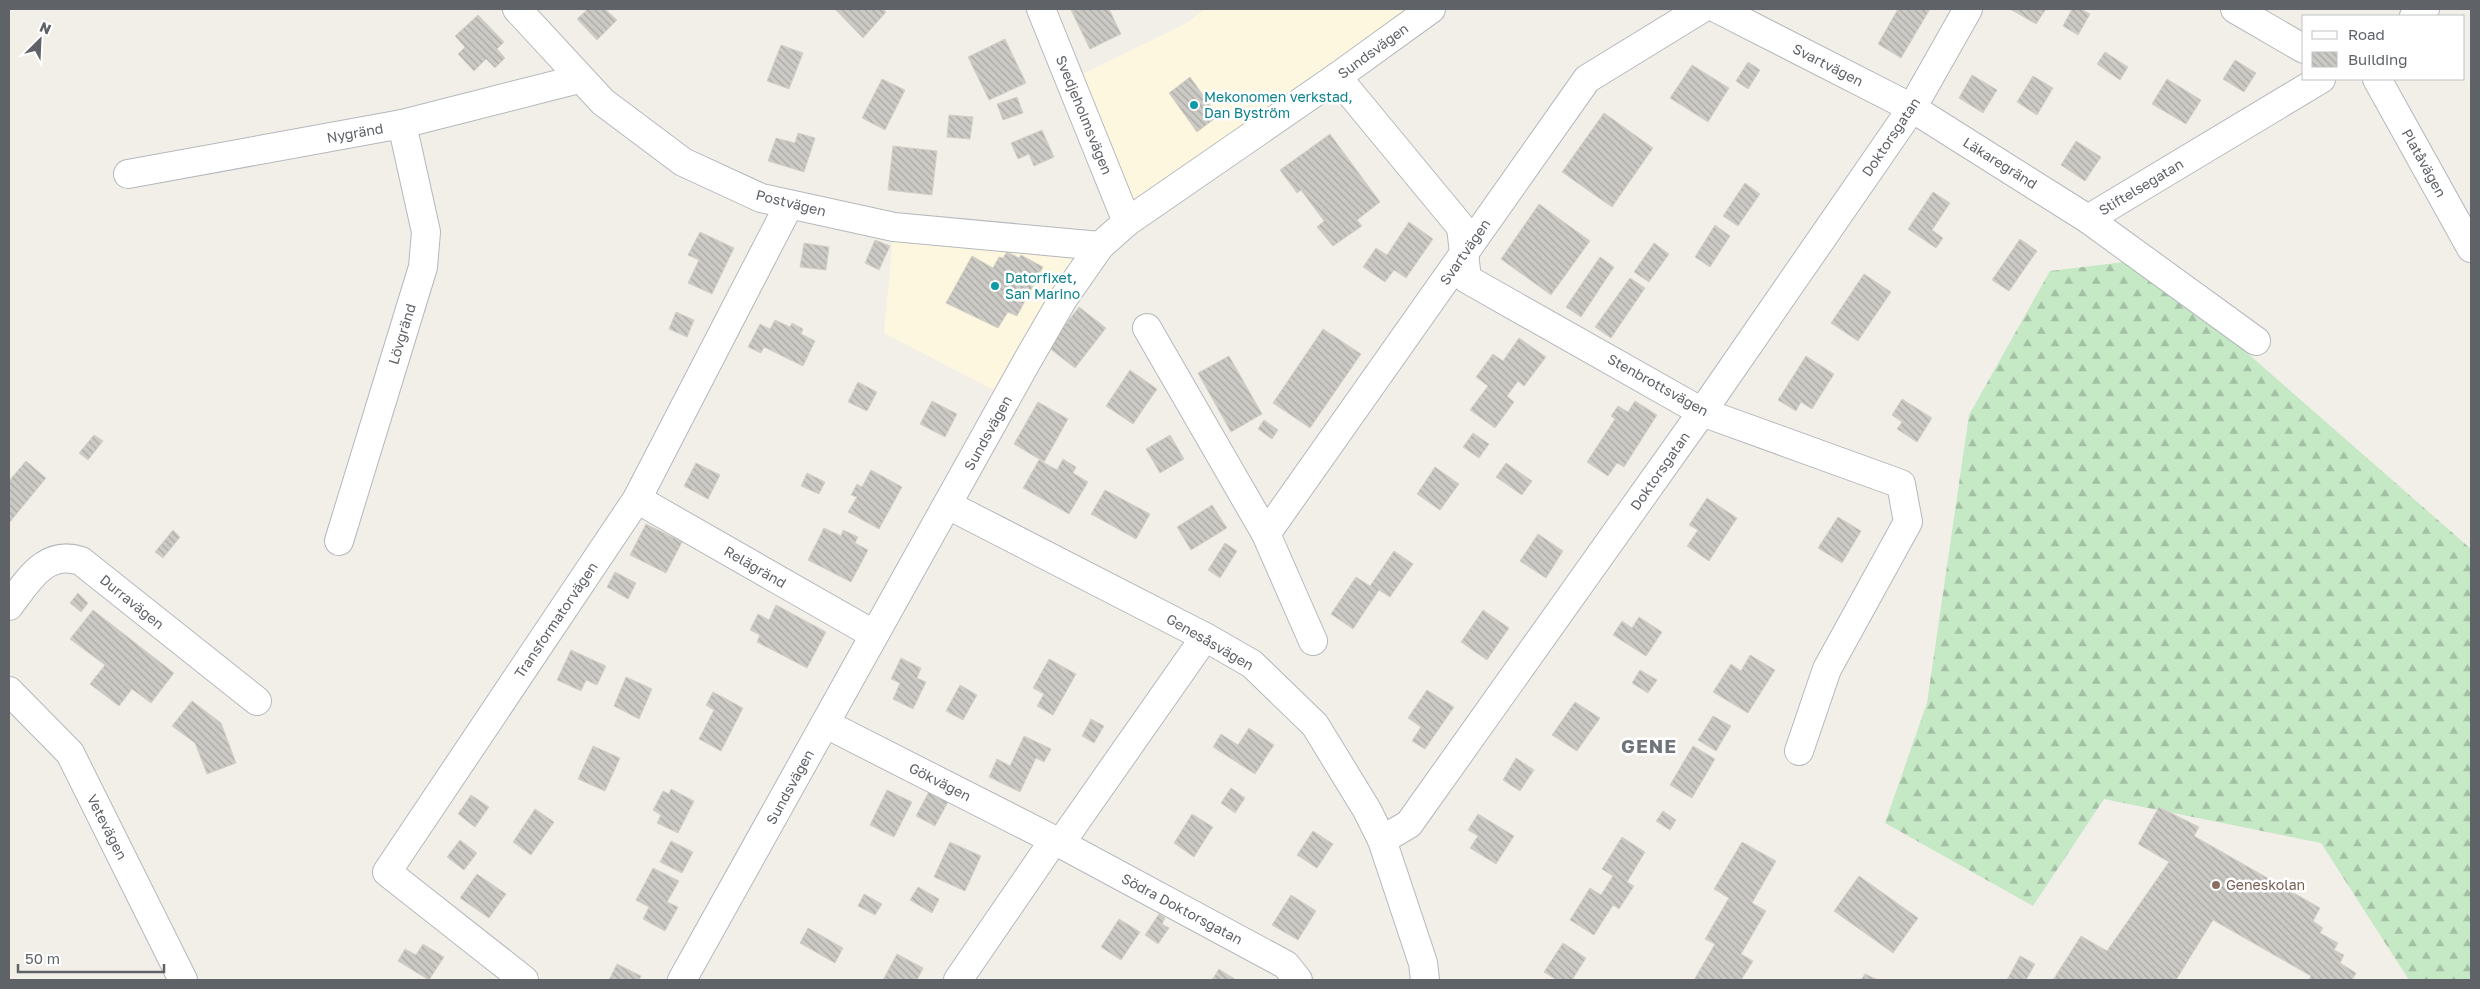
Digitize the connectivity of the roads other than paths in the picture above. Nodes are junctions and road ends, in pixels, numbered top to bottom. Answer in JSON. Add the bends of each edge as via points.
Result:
{"nodes":[{"id":1,"x":517,"y":9,"type":"edge"},
{"id":2,"x":1041,"y":9,"type":"edge"},
{"id":3,"x":1431,"y":9,"type":"edge"},
{"id":4,"x":1701,"y":9,"type":"edge"},
{"id":5,"x":1718,"y":9,"type":"edge"},
{"id":6,"x":1968,"y":9,"type":"edge"},
{"id":7,"x":2235,"y":9,"type":"edge"},
{"id":8,"x":2302,"y":48,"type":"edge"},
{"id":9,"x":1337,"y":77,"type":"junction"},
{"id":10,"x":580,"y":79,"type":"junction"},
{"id":11,"x":2319,"y":80,"type":"edge"},
{"id":12,"x":2378,"y":80,"type":"edge"},
{"id":13,"x":1912,"y":108,"type":"junction"},
{"id":14,"x":402,"y":124,"type":"junction"},
{"id":15,"x":128,"y":174,"type":"dead end"},
{"id":16,"x":789,"y":205,"type":"junction"},
{"id":17,"x":2088,"y":219,"type":"junction"},
{"id":18,"x":1127,"y":222,"type":"junction"},
{"id":19,"x":1100,"y":246,"type":"junction"},
{"id":20,"x":2471,"y":248,"type":"edge"},
{"id":21,"x":1463,"y":255,"type":"junction"},
{"id":22,"x":1147,"y":328,"type":"dead end"},
{"id":23,"x":2256,"y":341,"type":"dead end"},
{"id":24,"x":1702,"y":412,"type":"junction"},
{"id":25,"x":637,"y":499,"type":"junction"},
{"id":26,"x":948,"y":506,"type":"junction"},
{"id":27,"x":1266,"y":534,"type":"junction"},
{"id":28,"x":339,"y":541,"type":"dead end"},
{"id":29,"x":9,"y":606,"type":"edge"},
{"id":30,"x":873,"y":634,"type":"junction"},
{"id":31,"x":1205,"y":637,"type":"junction"},
{"id":32,"x":1313,"y":641,"type":"dead end"},
{"id":33,"x":9,"y":691,"type":"edge"},
{"id":34,"x":257,"y":701,"type":"dead end"},
{"id":35,"x":826,"y":724,"type":"junction"},
{"id":36,"x":1799,"y":751,"type":"dead end"},
{"id":37,"x":1382,"y":840,"type":"junction"},
{"id":38,"x":1057,"y":842,"type":"junction"},
{"id":39,"x":183,"y":980,"type":"edge"},
{"id":40,"x":524,"y":980,"type":"edge"},
{"id":41,"x":682,"y":980,"type":"edge"},
{"id":42,"x":958,"y":980,"type":"edge"},
{"id":43,"x":1298,"y":980,"type":"edge"},
{"id":44,"x":1425,"y":980,"type":"edge"}],
"edges":[{"from":1,"to":10,"type":"street","name":"Postvägen"},
{"from":2,"to":18,"type":"street","name":"Svedjeholmsvägen"},
{"from":3,"to":9,"type":"street","name":"Sundsvägen"},
{"from":4,"to":21,"type":"street","name":"Svartvägen","via":[[1587,79]]},
{"from":5,"to":13,"type":"street","name":"Svartvägen"},
{"from":6,"to":13,"type":"street","name":"Doktorsgatan"},
{"from":7,"to":8,"type":"street"},
{"from":9,"to":18,"type":"street","name":"Sundsvägen"},
{"from":9,"to":21,"type":"street","name":"Stenbrottsvägen","via":[[1462,226]]},
{"from":10,"to":14,"type":"street","name":"Nygränd"},
{"from":10,"to":16,"type":"street","name":"Postvägen","via":[[603,102],[683,162],[761,198]]},
{"from":11,"to":17,"type":"street","name":"Stiftelsegatan"},
{"from":12,"to":20,"type":"street","name":"Platåvägen"},
{"from":13,"to":17,"type":"street","name":"Läkaregränd"},
{"from":13,"to":24,"type":"street","name":"Doktorsgatan"},
{"from":14,"to":15,"type":"street","name":"Nygränd"},
{"from":14,"to":28,"type":"street","name":"Lövgränd","via":[[426,232],[423,266]]},
{"from":16,"to":19,"type":"street","name":"Postvägen","via":[[894,227]]},
{"from":16,"to":25,"type":"street","name":"Transformatorvägen"},
{"from":17,"to":23,"type":"street","name":"Stiftelsegatan"},
{"from":18,"to":19,"type":"street","name":"Sundsvägen"},
{"from":19,"to":26,"type":"street","name":"Sundsvägen","via":[[1063,299]]},
{"from":21,"to":24,"type":"street","name":"Stenbrottsvägen","via":[[1467,279]]},
{"from":21,"to":27,"type":"street","name":"Svartvägen"},
{"from":22,"to":27,"type":"street"},
{"from":24,"to":36,"type":"street","name":"Stenbrottsvägen","via":[[1901,484],[1908,522],[1827,668]]},
{"from":24,"to":37,"type":"street","name":"Doktorsgatan","via":[[1409,824]]},
{"from":25,"to":30,"type":"street","name":"Relägränd"},
{"from":25,"to":40,"type":"street","name":"Transformatorvägen","via":[[387,872]]},
{"from":26,"to":30,"type":"street","name":"Sundsvägen"},
{"from":26,"to":31,"type":"street","name":"Genesåsvägen"},
{"from":27,"to":32,"type":"street"},
{"from":29,"to":34,"type":"street","name":"Durravägen","via":[[35,572],[52,560],[68,556],[81,561]]},
{"from":30,"to":35,"type":"street","name":"Sundsvägen"},
{"from":31,"to":37,"type":"street","name":"Genesåsvägen","via":[[1252,664],[1315,725]]},
{"from":31,"to":38,"type":"street"},
{"from":33,"to":39,"type":"street","name":"Vetevägen","via":[[70,753]]},
{"from":35,"to":38,"type":"street","name":"Gökvägen"},
{"from":35,"to":41,"type":"street","name":"Sundsvägen"},
{"from":37,"to":44,"type":"street","name":"Genesåsvägen","via":[[1423,963]]},
{"from":38,"to":42,"type":"street"},
{"from":38,"to":43,"type":"street","name":"Södra Doktorsgatan","via":[[1286,965]]}]}
